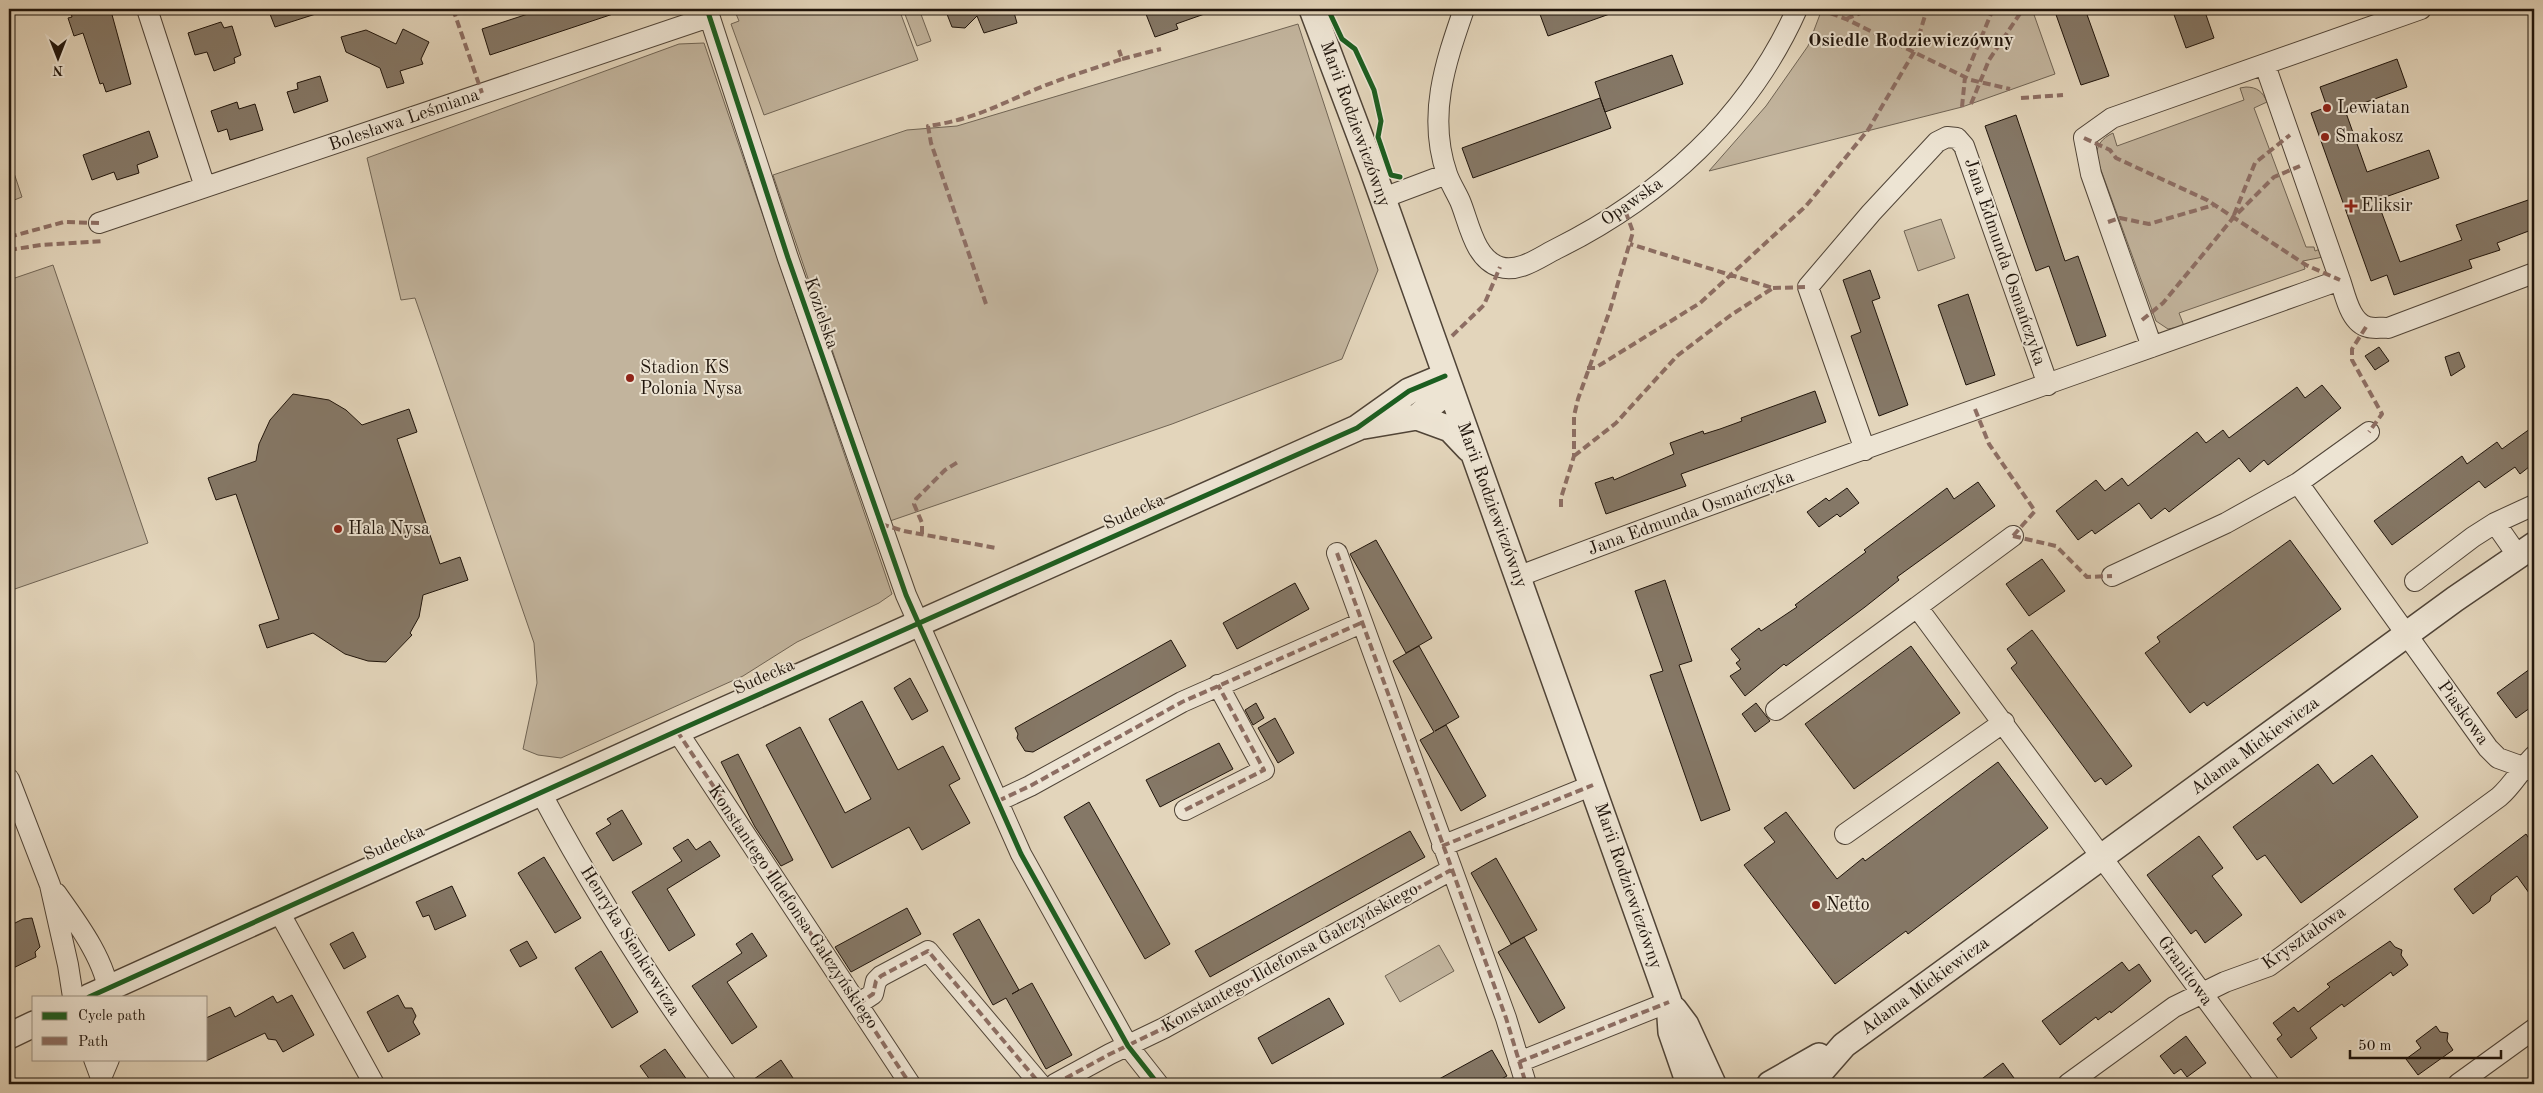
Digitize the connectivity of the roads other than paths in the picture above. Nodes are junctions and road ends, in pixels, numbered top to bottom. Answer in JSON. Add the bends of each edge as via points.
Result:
{"nodes":[{"id":1,"x":146,"y":9,"type":"edge"},
{"id":2,"x":1312,"y":9,"type":"edge"},
{"id":3,"x":1464,"y":9,"type":"edge"},
{"id":4,"x":1797,"y":9,"type":"edge"},
{"id":5,"x":2421,"y":9,"type":"edge"},
{"id":6,"x":708,"y":13,"type":"edge"},
{"id":7,"x":2268,"y":64,"type":"junction"},
{"id":8,"x":1447,"y":174,"type":"junction"},
{"id":9,"x":205,"y":188,"type":"junction"},
{"id":10,"x":1383,"y":198,"type":"junction"},
{"id":11,"x":99,"y":223,"type":"dead end"},
{"id":12,"x":2534,"y":274,"type":"edge"},
{"id":13,"x":2340,"y":280,"type":"junction"},
{"id":14,"x":2152,"y":347,"type":"junction"},
{"id":15,"x":1448,"y":382,"type":"junction"},
{"id":16,"x":2048,"y":385,"type":"junction"},
{"id":17,"x":1417,"y":417,"type":"junction"},
{"id":18,"x":1357,"y":428,"type":"junction"},
{"id":19,"x":2370,"y":432,"type":"dead end"},
{"id":20,"x":1865,"y":450,"type":"junction"},
{"id":21,"x":1472,"y":451,"type":"junction"},
{"id":22,"x":2298,"y":483,"type":"junction"},
{"id":23,"x":2534,"y":505,"type":"edge"},
{"id":24,"x":2495,"y":523,"type":"junction"},
{"id":25,"x":2013,"y":536,"type":"dead end"},
{"id":26,"x":2526,"y":551,"type":"edge"},
{"id":27,"x":1337,"y":553,"type":"dead end"},
{"id":28,"x":2112,"y":576,"type":"dead end"},
{"id":29,"x":1517,"y":577,"type":"junction"},
{"id":30,"x":2415,"y":581,"type":"dead end"},
{"id":31,"x":1917,"y":607,"type":"junction"},
{"id":32,"x":918,"y":623,"type":"junction"},
{"id":33,"x":1361,"y":623,"type":"junction"},
{"id":34,"x":2407,"y":635,"type":"junction"},
{"id":35,"x":1218,"y":684,"type":"junction"},
{"id":36,"x":1776,"y":710,"type":"dead end"},
{"id":37,"x":2004,"y":722,"type":"junction"},
{"id":38,"x":677,"y":731,"type":"junction"},
{"id":39,"x":2530,"y":765,"type":"edge"},
{"id":40,"x":9,"y":779,"type":"edge"},
{"id":41,"x":1593,"y":785,"type":"junction"},
{"id":42,"x":541,"y":793,"type":"junction"},
{"id":43,"x":998,"y":801,"type":"junction"},
{"id":44,"x":1185,"y":810,"type":"dead end"},
{"id":45,"x":1845,"y":834,"type":"dead end"},
{"id":46,"x":1442,"y":846,"type":"junction"},
{"id":47,"x":2102,"y":857,"type":"junction"},
{"id":48,"x":1451,"y":870,"type":"junction"},
{"id":49,"x":50,"y":885,"type":"junction"},
{"id":50,"x":278,"y":910,"type":"junction"},
{"id":51,"x":102,"y":994,"type":"edge"},
{"id":52,"x":2201,"y":994,"type":"junction"},
{"id":53,"x":73,"y":996,"type":"edge"},
{"id":54,"x":1669,"y":1002,"type":"junction"},
{"id":55,"x":858,"y":1004,"type":"junction"},
{"id":56,"x":32,"y":1025,"type":"edge"},
{"id":57,"x":2534,"y":1028,"type":"edge"},
{"id":58,"x":9,"y":1036,"type":"edge"},
{"id":59,"x":1844,"y":1045,"type":"junction"},
{"id":60,"x":1128,"y":1046,"type":"junction"},
{"id":61,"x":94,"y":1060,"type":"edge"},
{"id":62,"x":109,"y":1060,"type":"edge"},
{"id":63,"x":1519,"y":1062,"type":"junction"},
{"id":64,"x":101,"y":1081,"type":"edge"},
{"id":65,"x":374,"y":1084,"type":"edge"},
{"id":66,"x":726,"y":1084,"type":"edge"},
{"id":67,"x":910,"y":1084,"type":"edge"},
{"id":68,"x":1040,"y":1084,"type":"edge"},
{"id":69,"x":1055,"y":1084,"type":"edge"},
{"id":70,"x":1158,"y":1084,"type":"edge"},
{"id":71,"x":1526,"y":1084,"type":"edge"},
{"id":72,"x":1689,"y":1084,"type":"edge"},
{"id":73,"x":1713,"y":1084,"type":"edge"},
{"id":74,"x":1770,"y":1084,"type":"edge"},
{"id":75,"x":1803,"y":1084,"type":"edge"},
{"id":76,"x":2068,"y":1084,"type":"edge"},
{"id":77,"x":2269,"y":1084,"type":"edge"},
{"id":78,"x":2458,"y":1084,"type":"edge"}],
"edges":[{"from":1,"to":9,"type":"street"},
{"from":2,"to":10,"type":"street","name":"Marii Rodziewiczówny"},
{"from":3,"to":8,"type":"street","name":"Opawska","via":[[1438,98],[1440,142]]},
{"from":4,"to":8,"type":"street","name":"Opawska","via":[[1787,32],[1746,96],[1694,156],[1625,210],[1522,266],[1500,267],[1485,257],[1476,244]]},
{"from":5,"to":7,"type":"street"},
{"from":6,"to":9,"type":"street","name":"Bolesława Leśmiana"},
{"from":6,"to":32,"type":"street","name":"Kozielska","via":[[788,258]]},
{"from":7,"to":13,"type":"street"},
{"from":7,"to":14,"type":"street","via":[[2112,118],[2084,138],[2091,174]]},
{"from":8,"to":10,"type":"street"},
{"from":9,"to":11,"type":"street","name":"Bolesława Leśmiana"},
{"from":10,"to":15,"type":"street","name":"Marii Rodziewiczówny"},
{"from":12,"to":13,"type":"street","via":[[2388,328],[2366,327],[2357,320]]},
{"from":13,"to":14,"type":"street","name":"Jana Edmunda Osmańczyka"},
{"from":14,"to":16,"type":"street","name":"Jana Edmunda Osmańczyka"},
{"from":15,"to":17,"type":"street","name":"Sudecka"},
{"from":15,"to":18,"type":"street","name":"Sudecka","via":[[1409,391]]},
{"from":15,"to":21,"type":"street","name":"Marii Rodziewiczówny"},
{"from":16,"to":20,"type":"street","name":"Jana Edmunda Osmańczyka","via":[[1952,416]]},
{"from":16,"to":20,"type":"street","name":"Jana Edmunda Osmańczyka","via":[[1964,146],[1957,138],[1947,137],[1937,142],[1871,213],[1808,287]]},
{"from":17,"to":18,"type":"street","name":"Sudecka"},
{"from":17,"to":21,"type":"street","via":[[1450,429]]},
{"from":18,"to":32,"type":"street","name":"Sudecka"},
{"from":19,"to":22,"type":"street"},
{"from":20,"to":29,"type":"street","name":"Jana Edmunda Osmańczyka"},
{"from":21,"to":29,"type":"street","name":"Marii Rodziewiczówny"},
{"from":22,"to":28,"type":"street","via":[[2226,523]]},
{"from":22,"to":34,"type":"street"},
{"from":23,"to":24,"type":"street"},
{"from":24,"to":26,"type":"street","name":"Adama Mickiewicza"},
{"from":24,"to":30,"type":"street"},
{"from":25,"to":31,"type":"street"},
{"from":26,"to":34,"type":"street","name":"Adama Mickiewicza"},
{"from":27,"to":33,"type":"street"},
{"from":29,"to":41,"type":"street","name":"Marii Rodziewiczówny"},
{"from":31,"to":36,"type":"street"},
{"from":31,"to":37,"type":"street"},
{"from":32,"to":38,"type":"street","name":"Sudecka"},
{"from":32,"to":43,"type":"street"},
{"from":33,"to":35,"type":"street"},
{"from":33,"to":46,"type":"street"},
{"from":34,"to":39,"type":"street","name":"Piaskowa","via":[[2488,748],[2498,758]]},
{"from":34,"to":47,"type":"street","name":"Adama Mickiewicza"},
{"from":35,"to":43,"type":"street"},
{"from":35,"to":44,"type":"street","via":[[1264,770]]},
{"from":37,"to":45,"type":"street"},
{"from":37,"to":47,"type":"street"},
{"from":38,"to":42,"type":"street","name":"Sudecka"},
{"from":38,"to":55,"type":"street","name":"Konstantego Ildefonsa Gałczyńskiego"},
{"from":39,"to":52,"type":"street","name":"Kryształowa","via":[[2499,797],[2269,966]]},
{"from":40,"to":49,"type":"street"},
{"from":41,"to":46,"type":"street"},
{"from":41,"to":54,"type":"street","name":"Marii Rodziewiczówny"},
{"from":42,"to":50,"type":"street","name":"Sudecka"},
{"from":42,"to":66,"type":"street","name":"Henryka Sienkiewicza","via":[[674,1013]]},
{"from":43,"to":60,"type":"street","via":[[1021,854]]},
{"from":46,"to":48,"type":"street"},
{"from":47,"to":52,"type":"street","name":"Granitowa"},
{"from":47,"to":59,"type":"street","name":"Adama Mickiewicza"},
{"from":48,"to":60,"type":"street","name":"Konstantego Ildefonsa Gałczyńskiego"},
{"from":48,"to":63,"type":"street"},
{"from":49,"to":51,"type":"street","via":[[94,952]]},
{"from":49,"to":53,"type":"street"},
{"from":50,"to":51,"type":"street","name":"Sudecka"},
{"from":50,"to":65,"type":"street"},
{"from":52,"to":76,"type":"street","name":"Kryształowa","via":[[2174,1007]]},
{"from":52,"to":77,"type":"street","name":"Granitowa"},
{"from":54,"to":63,"type":"street"},
{"from":54,"to":72,"type":"street","name":"Marii Rodziewiczówny","via":[[1671,1032]]},
{"from":54,"to":73,"type":"street","name":"Marii Rodziewiczówny","via":[[1686,1025]]},
{"from":55,"to":67,"type":"street","name":"Konstantego Ildefonsa Gałczyńskiego"},
{"from":55,"to":68,"type":"street","via":[[873,994],[876,981],[881,976],[928,951]]},
{"from":56,"to":58,"type":"street"},
{"from":57,"to":78,"type":"street"},
{"from":59,"to":74,"type":"street","name":"Adama Mickiewicza","via":[[1811,1059]]},
{"from":59,"to":75,"type":"street","name":"Adama Mickiewicza","via":[[1823,1069]]},
{"from":60,"to":69,"type":"street","name":"Konstantego Ildefonsa Gałczyńskiego"},
{"from":60,"to":70,"type":"street"},
{"from":61,"to":64,"type":"street"},
{"from":62,"to":64,"type":"street"},
{"from":63,"to":71,"type":"street"}]}
